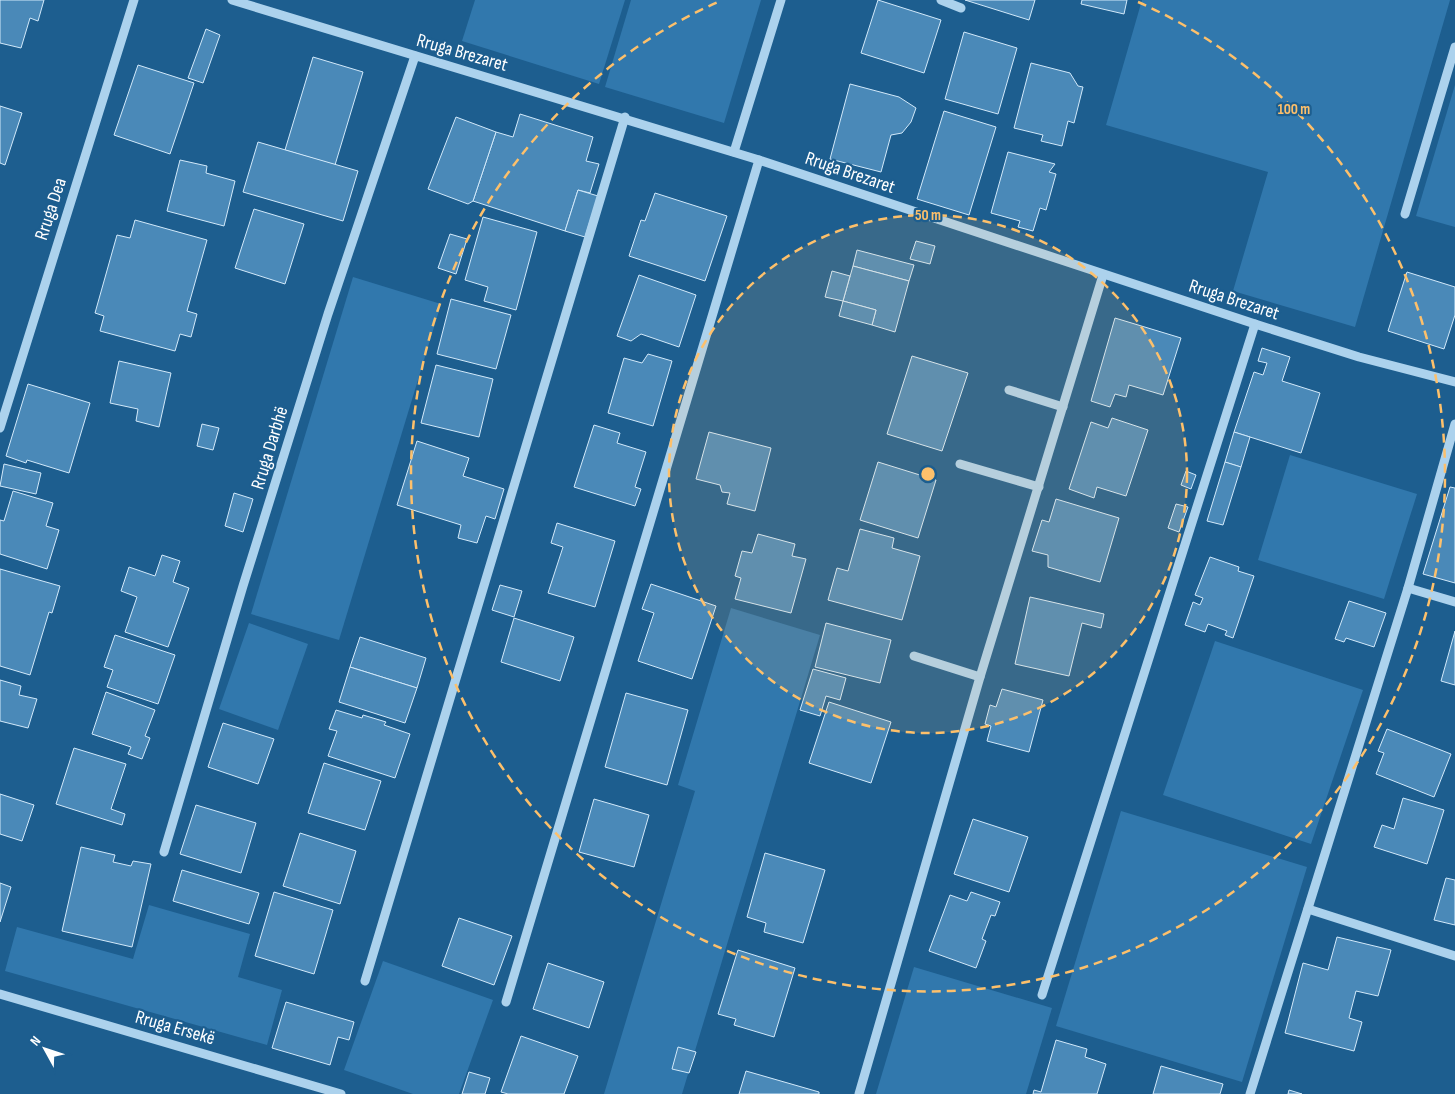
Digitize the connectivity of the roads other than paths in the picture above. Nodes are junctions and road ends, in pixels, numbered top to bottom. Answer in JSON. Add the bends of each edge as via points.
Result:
{"nodes":[{"id":1,"x":134,"y":0,"type":"edge"},
{"id":2,"x":232,"y":0,"type":"edge"},
{"id":3,"x":781,"y":0,"type":"edge"},
{"id":4,"x":942,"y":0,"type":"edge"},
{"id":5,"x":960,"y":8,"type":"dead end"},
{"id":6,"x":1455,"y":47,"type":"edge"},
{"id":7,"x":415,"y":56,"type":"junction"},
{"id":8,"x":625,"y":117,"type":"junction"},
{"id":9,"x":734,"y":152,"type":"junction"},
{"id":10,"x":759,"y":160,"type":"junction"},
{"id":11,"x":1405,"y":214,"type":"dead end"},
{"id":12,"x":1103,"y":275,"type":"junction"},
{"id":13,"x":1255,"y":324,"type":"junction"},
{"id":14,"x":1455,"y":382,"type":"edge"},
{"id":15,"x":1009,"y":390,"type":"dead end"},
{"id":16,"x":1063,"y":407,"type":"junction"},
{"id":17,"x":1455,"y":424,"type":"edge"},
{"id":18,"x":0,"y":428,"type":"edge"},
{"id":19,"x":960,"y":464,"type":"dead end"},
{"id":20,"x":1039,"y":487,"type":"junction"},
{"id":21,"x":1408,"y":588,"type":"junction"},
{"id":22,"x":1455,"y":602,"type":"edge"},
{"id":23,"x":914,"y":656,"type":"dead end"},
{"id":24,"x":980,"y":677,"type":"junction"},
{"id":25,"x":164,"y":852,"type":"dead end"},
{"id":26,"x":1308,"y":909,"type":"junction"},
{"id":27,"x":1455,"y":956,"type":"edge"},
{"id":28,"x":364,"y":981,"type":"dead end"},
{"id":29,"x":0,"y":994,"type":"edge"},
{"id":30,"x":1042,"y":995,"type":"dead end"},
{"id":31,"x":506,"y":1002,"type":"dead end"},
{"id":32,"x":341,"y":1094,"type":"edge"},
{"id":33,"x":858,"y":1094,"type":"edge"},
{"id":34,"x":1250,"y":1094,"type":"edge"}],
"edges":[{"from":1,"to":18,"type":"street","name":"Rruga Dea"},
{"from":2,"to":7,"type":"street","name":"Rruga Brezaret"},
{"from":3,"to":9,"type":"street"},
{"from":4,"to":5,"type":"street"},
{"from":6,"to":11,"type":"street"},
{"from":7,"to":8,"type":"street","name":"Rruga Brezaret"},
{"from":7,"to":25,"type":"street","name":"Rruga Darbhë","via":[[317,351]]},
{"from":8,"to":9,"type":"street","name":"Rruga Brezaret"},
{"from":8,"to":28,"type":"street"},
{"from":9,"to":10,"type":"street","name":"Rruga Brezaret"},
{"from":10,"to":12,"type":"street","name":"Rruga Brezaret"},
{"from":10,"to":31,"type":"street"},
{"from":12,"to":13,"type":"street","name":"Rruga Brezaret"},
{"from":12,"to":16,"type":"street"},
{"from":13,"to":14,"type":"street","name":"Rruga Brezaret","via":[[1359,357]]},
{"from":13,"to":30,"type":"street"},
{"from":15,"to":16,"type":"street"},
{"from":16,"to":20,"type":"street"},
{"from":17,"to":21,"type":"street"},
{"from":19,"to":20,"type":"street"},
{"from":20,"to":24,"type":"street"},
{"from":21,"to":22,"type":"street"},
{"from":21,"to":26,"type":"street"},
{"from":23,"to":24,"type":"street"},
{"from":24,"to":33,"type":"street"},
{"from":26,"to":27,"type":"street"},
{"from":26,"to":34,"type":"street"},
{"from":29,"to":32,"type":"street","name":"Rruga Ersekë"}]}
